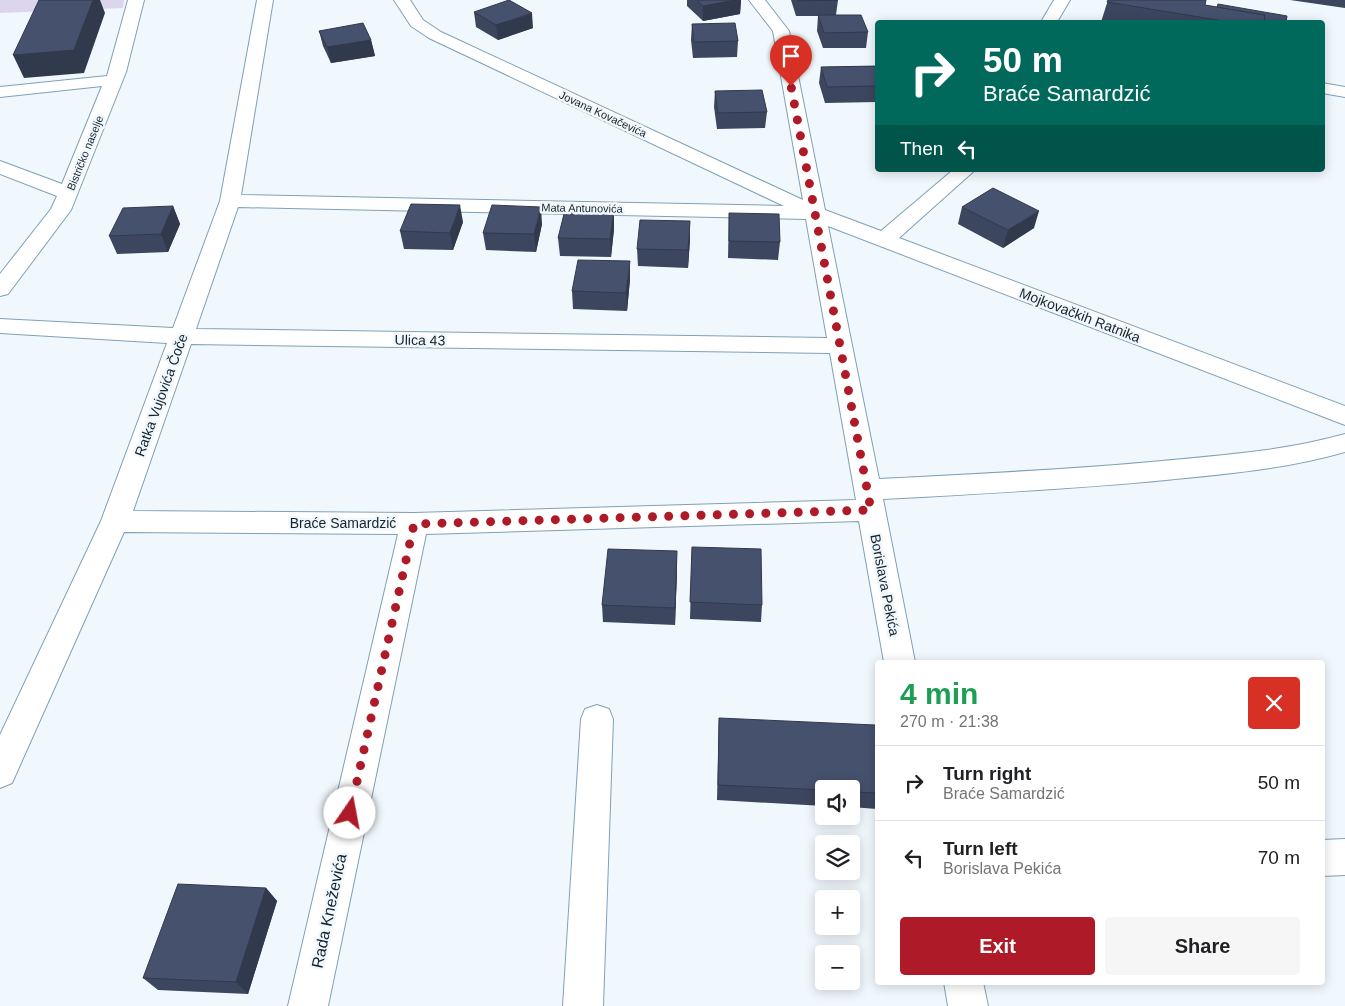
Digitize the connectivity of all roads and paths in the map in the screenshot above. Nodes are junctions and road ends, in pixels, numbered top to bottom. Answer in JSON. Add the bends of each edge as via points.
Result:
{"nodes":[{"id":1,"x":136,"y":0,"type":"edge"},
{"id":2,"x":265,"y":0,"type":"edge"},
{"id":3,"x":402,"y":0,"type":"edge"},
{"id":4,"x":757,"y":0,"type":"edge"},
{"id":5,"x":1062,"y":0,"type":"edge"},
{"id":6,"x":1050,"y":20,"type":"edge"},
{"id":7,"x":114,"y":80,"type":"junction"},
{"id":8,"x":1325,"y":89,"type":"edge"},
{"id":9,"x":0,"y":92,"type":"edge"},
{"id":10,"x":1345,"y":92,"type":"edge"},
{"id":11,"x":0,"y":166,"type":"edge"},
{"id":12,"x":963,"y":172,"type":"edge"},
{"id":13,"x":68,"y":193,"type":"junction"},
{"id":14,"x":230,"y":201,"type":"junction"},
{"id":15,"x":814,"y":214,"type":"junction"},
{"id":16,"x":884,"y":240,"type":"junction"},
{"id":17,"x":0,"y":289,"type":"edge"},
{"id":18,"x":0,"y":326,"type":"edge"},
{"id":19,"x":183,"y":336,"type":"junction"},
{"id":20,"x":841,"y":346,"type":"junction"},
{"id":21,"x":1345,"y":416,"type":"edge"},
{"id":22,"x":1345,"y":444,"type":"edge"},
{"id":23,"x":869,"y":500,"type":"junction"},
{"id":24,"x":115,"y":521,"type":"junction"},
{"id":25,"x":414,"y":524,"type":"junction"},
{"id":26,"x":900,"y":660,"type":"edge"},
{"id":27,"x":597,"y":719,"type":"dead end"},
{"id":28,"x":0,"y":772,"type":"edge"},
{"id":29,"x":1325,"y":858,"type":"edge"},
{"id":30,"x":1345,"y":858,"type":"edge"},
{"id":31,"x":964,"y":985,"type":"edge"},
{"id":32,"x":308,"y":1006,"type":"edge"},
{"id":33,"x":583,"y":1006,"type":"edge"},
{"id":34,"x":968,"y":1006,"type":"edge"}],
"edges":[{"from":1,"to":7,"type":"street","name":"Bistričko naselje"},
{"from":2,"to":14,"type":"street","name":"Ratka Vujovića Čoče"},
{"from":3,"to":15,"type":"street","name":"Jovana Kovačevića","via":[[417,23],[435,35]]},
{"from":4,"to":15,"type":"street","name":"Borislava Pekića","via":[[781,31]]},
{"from":5,"to":6,"type":"street"},
{"from":7,"to":9,"type":"street"},
{"from":7,"to":13,"type":"street","name":"Bistričko naselje"},
{"from":8,"to":10,"type":"street"},
{"from":11,"to":13,"type":"street"},
{"from":12,"to":16,"type":"street"},
{"from":13,"to":17,"type":"street","name":"Bistričko naselje","via":[[62,210]]},
{"from":14,"to":15,"type":"street","name":"Mata Antunovića"},
{"from":14,"to":19,"type":"street","name":"Ratka Vujovića Čoče"},
{"from":15,"to":16,"type":"street","name":"Mojkovačkih Ratnika"},
{"from":15,"to":20,"type":"street","name":"Borislava Pekića"},
{"from":16,"to":21,"type":"street","name":"Mojkovačkih Ratnika"},
{"from":18,"to":19,"type":"street","name":"Ulica 43"},
{"from":19,"to":20,"type":"street","name":"Ulica 43"},
{"from":19,"to":24,"type":"street","name":"Ratka Vujovića Čoče"},
{"from":20,"to":23,"type":"street","name":"Borislava Pekića"},
{"from":22,"to":23,"type":"street","name":"Braće Samardzić","via":[[1264,462]]},
{"from":23,"to":25,"type":"street","name":"Braće Samardzić"},
{"from":23,"to":26,"type":"street","name":"Borislava Pekića"},
{"from":24,"to":25,"type":"street","name":"Braće Samardzić"},
{"from":24,"to":28,"type":"street","name":"Ratka Vujovića Čoče"},
{"from":25,"to":32,"type":"street","name":"Rada Kneževića"},
{"from":27,"to":33,"type":"street"},
{"from":29,"to":30,"type":"street"},
{"from":31,"to":34,"type":"street"}]}
